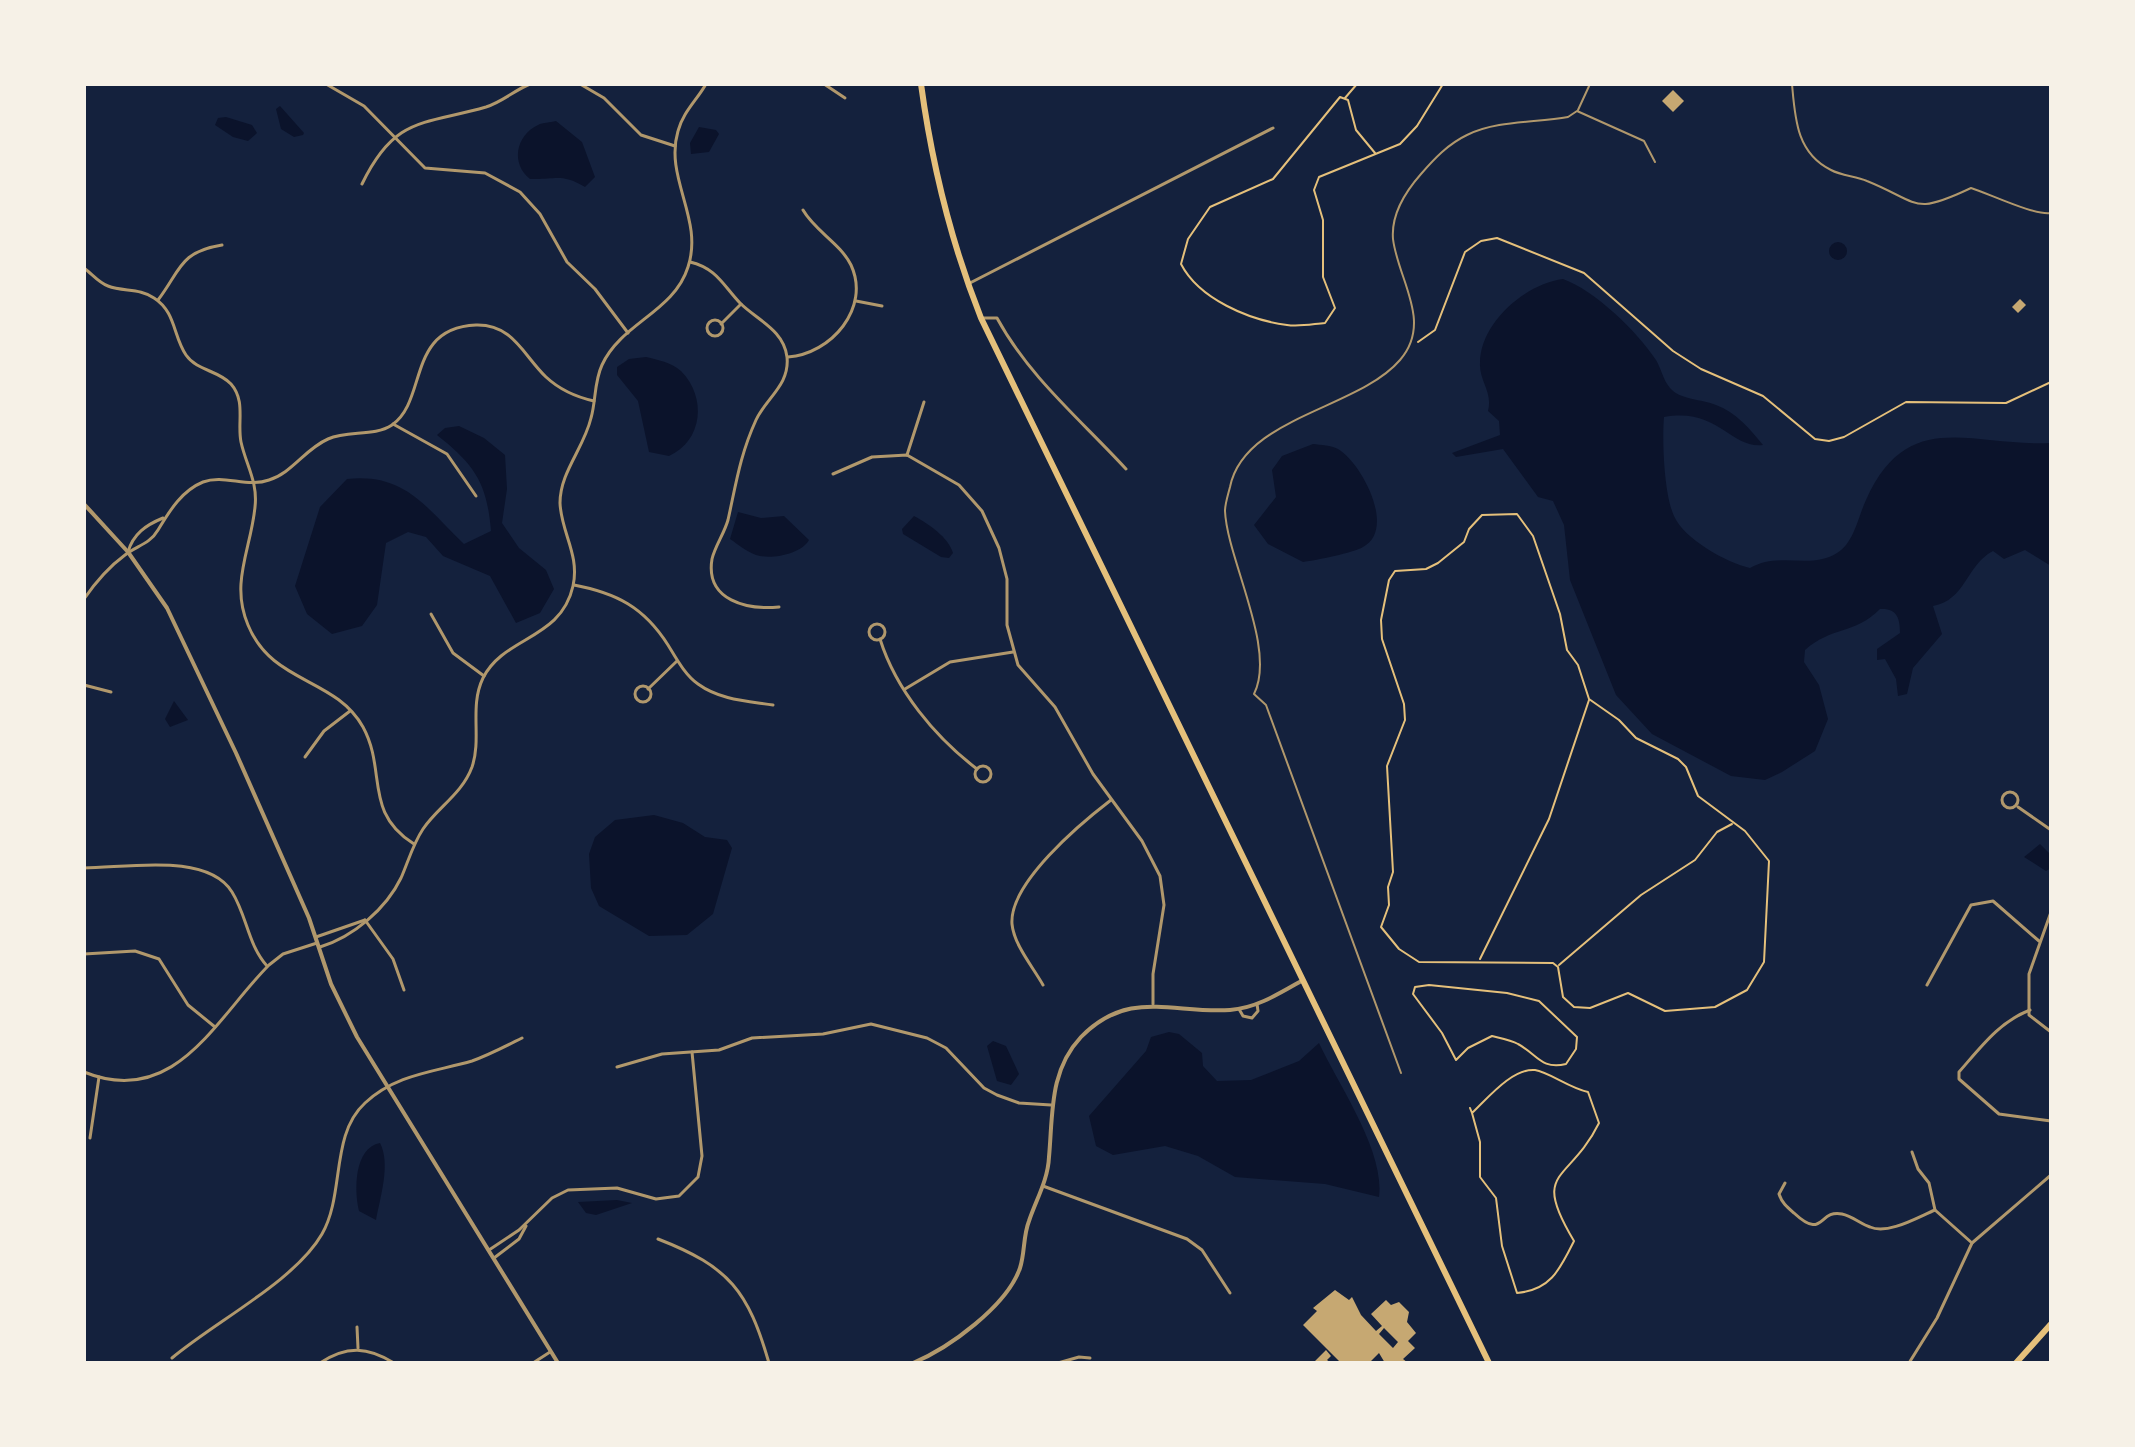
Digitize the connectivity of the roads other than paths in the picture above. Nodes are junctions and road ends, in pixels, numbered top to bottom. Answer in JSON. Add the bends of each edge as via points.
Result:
{"nodes":[{"id":1,"x":326,"y":84,"type":"edge"},
{"id":2,"x":530,"y":84,"type":"edge"},
{"id":3,"x":580,"y":84,"type":"edge"},
{"id":4,"x":706,"y":84,"type":"edge"},
{"id":5,"x":824,"y":84,"type":"edge"},
{"id":6,"x":921,"y":84,"type":"edge"},
{"id":7,"x":1590,"y":84,"type":"edge"},
{"id":8,"x":1792,"y":84,"type":"edge"},
{"id":9,"x":589,"y":86,"type":"edge"},
{"id":10,"x":845,"y":98,"type":"dead end"},
{"id":11,"x":1577,"y":111,"type":"junction"},
{"id":12,"x":1273,"y":128,"type":"dead end"},
{"id":13,"x":394,"y":138,"type":"junction"},
{"id":14,"x":675,"y":146,"type":"junction"},
{"id":15,"x":1655,"y":162,"type":"dead end"},
{"id":16,"x":362,"y":184,"type":"dead end"},
{"id":17,"x":803,"y":210,"type":"dead end"},
{"id":18,"x":2051,"y":213,"type":"edge"},
{"id":19,"x":222,"y":245,"type":"dead end"},
{"id":20,"x":690,"y":262,"type":"junction"},
{"id":21,"x":84,"y":268,"type":"edge"},
{"id":22,"x":968,"y":284,"type":"junction"},
{"id":23,"x":158,"y":300,"type":"junction"},
{"id":24,"x":856,"y":301,"type":"junction"},
{"id":25,"x":741,"y":304,"type":"junction"},
{"id":26,"x":882,"y":306,"type":"dead end"},
{"id":27,"x":981,"y":318,"type":"junction"},
{"id":28,"x":721,"y":324,"type":"dead end"},
{"id":29,"x":628,"y":333,"type":"junction"},
{"id":30,"x":787,"y":357,"type":"junction"},
{"id":31,"x":594,"y":401,"type":"junction"},
{"id":32,"x":924,"y":402,"type":"dead end"},
{"id":33,"x":393,"y":424,"type":"junction"},
{"id":34,"x":907,"y":455,"type":"junction"},
{"id":35,"x":1126,"y":469,"type":"dead end"},
{"id":36,"x":833,"y":474,"type":"dead end"},
{"id":37,"x":255,"y":483,"type":"junction"},
{"id":38,"x":476,"y":496,"type":"dead end"},
{"id":39,"x":84,"y":504,"type":"edge"},
{"id":40,"x":163,"y":518,"type":"junction"},
{"id":41,"x":128,"y":552,"type":"junction"},
{"id":42,"x":574,"y":585,"type":"junction"},
{"id":43,"x":84,"y":599,"type":"edge"},
{"id":44,"x":779,"y":607,"type":"dead end"},
{"id":45,"x":431,"y":614,"type":"dead end"},
{"id":46,"x":880,"y":639,"type":"dead end"},
{"id":47,"x":1013,"y":652,"type":"junction"},
{"id":48,"x":678,"y":660,"type":"junction"},
{"id":49,"x":484,"y":676,"type":"junction"},
{"id":50,"x":84,"y":685,"type":"edge"},
{"id":51,"x":648,"y":689,"type":"dead end"},
{"id":52,"x":903,"y":690,"type":"junction"},
{"id":53,"x":111,"y":692,"type":"dead end"},
{"id":54,"x":773,"y":705,"type":"dead end"},
{"id":55,"x":350,"y":711,"type":"junction"},
{"id":56,"x":305,"y":757,"type":"dead end"},
{"id":57,"x":977,"y":769,"type":"dead end"},
{"id":58,"x":1111,"y":800,"type":"junction"},
{"id":59,"x":2017,"y":806,"type":"junction"},
{"id":60,"x":2051,"y":830,"type":"edge"},
{"id":61,"x":414,"y":844,"type":"junction"},
{"id":62,"x":84,"y":868,"type":"edge"},
{"id":63,"x":2051,"y":912,"type":"edge"},
{"id":64,"x":365,"y":920,"type":"junction"},
{"id":65,"x":2039,"y":941,"type":"junction"},
{"id":66,"x":317,"y":943,"type":"junction"},
{"id":67,"x":84,"y":954,"type":"edge"},
{"id":68,"x":267,"y":966,"type":"junction"},
{"id":69,"x":1303,"y":980,"type":"junction"},
{"id":70,"x":1043,"y":985,"type":"dead end"},
{"id":71,"x":1927,"y":985,"type":"dead end"},
{"id":72,"x":404,"y":990,"type":"dead end"},
{"id":73,"x":1153,"y":1004,"type":"junction"},
{"id":74,"x":1257,"y":1004,"type":"junction"},
{"id":75,"x":1239,"y":1009,"type":"junction"},
{"id":76,"x":2030,"y":1010,"type":"junction"},
{"id":77,"x":215,"y":1027,"type":"junction"},
{"id":78,"x":2051,"y":1032,"type":"edge"},
{"id":79,"x":522,"y":1038,"type":"dead end"},
{"id":80,"x":692,"y":1052,"type":"junction"},
{"id":81,"x":617,"y":1067,"type":"dead end"},
{"id":82,"x":84,"y":1072,"type":"edge"},
{"id":83,"x":1401,"y":1073,"type":"dead end"},
{"id":84,"x":99,"y":1077,"type":"junction"},
{"id":85,"x":387,"y":1088,"type":"junction"},
{"id":86,"x":1051,"y":1105,"type":"junction"},
{"id":87,"x":2051,"y":1121,"type":"edge"},
{"id":88,"x":90,"y":1138,"type":"dead end"},
{"id":89,"x":1912,"y":1152,"type":"dead end"},
{"id":90,"x":2051,"y":1175,"type":"edge"},
{"id":91,"x":1785,"y":1183,"type":"dead end"},
{"id":92,"x":1043,"y":1186,"type":"junction"},
{"id":93,"x":1935,"y":1210,"type":"junction"},
{"id":94,"x":528,"y":1223,"type":"junction"},
{"id":95,"x":658,"y":1239,"type":"dead end"},
{"id":96,"x":1972,"y":1243,"type":"junction"},
{"id":97,"x":489,"y":1250,"type":"junction"},
{"id":98,"x":494,"y":1258,"type":"junction"},
{"id":99,"x":1230,"y":1293,"type":"dead end"},
{"id":100,"x":2051,"y":1324,"type":"edge"},
{"id":101,"x":357,"y":1327,"type":"dead end"},
{"id":102,"x":358,"y":1348,"type":"junction"},
{"id":103,"x":551,"y":1351,"type":"junction"},
{"id":104,"x":172,"y":1358,"type":"dead end"},
{"id":105,"x":1090,"y":1358,"type":"dead end"},
{"id":106,"x":320,"y":1363,"type":"edge"},
{"id":107,"x":394,"y":1363,"type":"edge"},
{"id":108,"x":533,"y":1363,"type":"edge"},
{"id":109,"x":558,"y":1363,"type":"edge"},
{"id":110,"x":769,"y":1363,"type":"edge"},
{"id":111,"x":913,"y":1363,"type":"edge"},
{"id":112,"x":1058,"y":1363,"type":"edge"},
{"id":113,"x":1489,"y":1363,"type":"edge"},
{"id":114,"x":1909,"y":1363,"type":"edge"},
{"id":115,"x":2016,"y":1363,"type":"edge"}],
"edges":[{"from":1,"to":13,"type":"street","via":[[364,106]]},
{"from":2,"to":13,"type":"street","via":[[485,107],[423,120]]},
{"from":3,"to":9,"type":"street"},
{"from":4,"to":14,"type":"street","via":[[683,117]]},
{"from":5,"to":10,"type":"street"},
{"from":6,"to":22,"type":"main road","via":[[929,146]]},
{"from":7,"to":11,"type":"lane"},
{"from":8,"to":18,"type":"lane","via":[[1796,130],[1811,154],[1830,170],[1921,207],[1971,188],[2040,215]]},
{"from":9,"to":14,"type":"street","via":[[641,135]]},
{"from":11,"to":15,"type":"lane","via":[[1644,141]]},
{"from":11,"to":83,"type":"lane","via":[[1568,117],[1468,134],[1439,154],[1409,188],[1396,215],[1393,239],[1415,320],[1412,342],[1401,360],[1367,384],[1263,439],[1245,456],[1231,482],[1225,511],[1257,650],[1254,694],[1266,705]]},
{"from":12,"to":22,"type":"street"},
{"from":13,"to":16,"type":"street"},
{"from":13,"to":29,"type":"street","via":[[425,168],[485,173],[520,192],[540,214],[567,262]]},
{"from":14,"to":20,"type":"street","via":[[675,167],[691,221]]},
{"from":17,"to":24,"type":"street","via":[[850,263]]},
{"from":19,"to":23,"type":"street","via":[[185,259]]},
{"from":20,"to":25,"type":"street","via":[[720,277]]},
{"from":20,"to":29,"type":"street","via":[[667,302]]},
{"from":21,"to":23,"type":"street","via":[[107,286]]},
{"from":22,"to":27,"type":"main road"},
{"from":23,"to":37,"type":"street","via":[[189,359],[224,378],[239,397],[241,442]]},
{"from":24,"to":26,"type":"street"},
{"from":24,"to":30,"type":"street","via":[[841,330],[810,351]]},
{"from":25,"to":28,"type":"street"},
{"from":25,"to":30,"type":"street","via":[[774,331]]},
{"from":27,"to":35,"type":"street","via":[[997,318],[1015,352]]},
{"from":27,"to":69,"type":"main road"},
{"from":29,"to":31,"type":"street","via":[[603,362]]},
{"from":30,"to":44,"type":"street","via":[[785,379],[754,423],[712,563],[714,581],[730,600],[758,609]]},
{"from":31,"to":33,"type":"street","via":[[547,378],[505,332],[468,326],[429,350],[407,408]]},
{"from":31,"to":42,"type":"street","via":[[561,488],[561,511],[575,557]]},
{"from":32,"to":34,"type":"street"},
{"from":33,"to":37,"type":"street","via":[[328,439],[280,475]]},
{"from":33,"to":38,"type":"street","via":[[447,454]]},
{"from":34,"to":36,"type":"street","via":[[872,457]]},
{"from":34,"to":47,"type":"street","via":[[959,485],[982,511],[1007,579]]},
{"from":37,"to":40,"type":"street","via":[[202,482]]},
{"from":37,"to":55,"type":"street","via":[[255,511],[240,576],[248,626],[277,666],[326,691]]},
{"from":39,"to":41,"type":"street"},
{"from":40,"to":41,"type":"street","via":[[149,523]]},
{"from":40,"to":41,"type":"street","via":[[139,550]]},
{"from":41,"to":43,"type":"street"},
{"from":41,"to":66,"type":"street","via":[[167,608]]},
{"from":42,"to":48,"type":"street","via":[[612,593],[638,608]]},
{"from":42,"to":49,"type":"street","via":[[549,626],[508,652]]},
{"from":45,"to":49,"type":"street","via":[[453,653]]},
{"from":46,"to":52,"type":"street"},
{"from":47,"to":52,"type":"street","via":[[950,662]]},
{"from":47,"to":58,"type":"street","via":[[1023,673],[1055,707]]},
{"from":48,"to":51,"type":"street"},
{"from":48,"to":54,"type":"street","via":[[710,692]]},
{"from":49,"to":61,"type":"street","via":[[475,706],[473,765],[461,788]]},
{"from":50,"to":53,"type":"street"},
{"from":52,"to":57,"type":"street"},
{"from":55,"to":56,"type":"street","via":[[324,731]]},
{"from":55,"to":61,"type":"street","via":[[371,748],[384,814]]},
{"from":58,"to":70,"type":"street","via":[[1056,845],[1013,911],[1015,935]]},
{"from":58,"to":73,"type":"street","via":[[1160,876],[1164,905]]},
{"from":59,"to":59,"type":"street","via":[[2003,806],[2003,794],[2016,793]]},
{"from":59,"to":60,"type":"street"},
{"from":61,"to":64,"type":"street","via":[[391,894]]},
{"from":62,"to":68,"type":"street","via":[[192,867],[212,873],[232,891]]},
{"from":63,"to":65,"type":"street"},
{"from":64,"to":66,"type":"street"},
{"from":64,"to":66,"type":"street","via":[[355,932]]},
{"from":64,"to":72,"type":"street","via":[[393,959]]},
{"from":65,"to":71,"type":"street","via":[[1993,901],[1971,905]]},
{"from":65,"to":76,"type":"street","via":[[2029,974]]},
{"from":66,"to":68,"type":"street","via":[[283,954]]},
{"from":66,"to":85,"type":"street","via":[[331,984]]},
{"from":67,"to":77,"type":"street","via":[[130,951],[160,957],[188,1005]]},
{"from":68,"to":77,"type":"street"},
{"from":69,"to":74,"type":"street"},
{"from":69,"to":113,"type":"main road"},
{"from":73,"to":75,"type":"street"},
{"from":73,"to":86,"type":"street","via":[[1112,1015],[1081,1037],[1060,1070]]},
{"from":74,"to":75,"type":"street"},
{"from":74,"to":75,"type":"street","via":[[1257,1014],[1250,1019]]},
{"from":76,"to":78,"type":"street","via":[[2029,1015]]},
{"from":76,"to":87,"type":"street","via":[[1998,1029],[1959,1072],[1959,1079],[1999,1114]]},
{"from":77,"to":84,"type":"street","via":[[189,1056],[159,1074],[125,1081]]},
{"from":79,"to":85,"type":"street","via":[[477,1059],[418,1073]]},
{"from":80,"to":81,"type":"street","via":[[645,1057]]},
{"from":80,"to":86,"type":"street","via":[[719,1050],[752,1038],[888,1026],[946,1048],[997,1095]]},
{"from":80,"to":94,"type":"street","via":[[702,1156],[691,1188],[664,1199],[617,1188],[577,1188],[552,1198]]},
{"from":82,"to":84,"type":"street"},
{"from":84,"to":88,"type":"street"},
{"from":85,"to":97,"type":"street"},
{"from":85,"to":104,"type":"street","via":[[366,1101],[349,1125],[334,1206],[312,1250]]},
{"from":86,"to":92,"type":"street"},
{"from":89,"to":93,"type":"street","via":[[1929,1183]]},
{"from":90,"to":96,"type":"street"},
{"from":91,"to":93,"type":"street","via":[[1779,1194],[1782,1203],[1808,1225],[1844,1214],[1874,1229],[1893,1227]]},
{"from":92,"to":99,"type":"street","via":[[1187,1239],[1208,1257]]},
{"from":92,"to":111,"type":"street","via":[[1011,1287],[997,1306]]},
{"from":93,"to":96,"type":"street"},
{"from":94,"to":97,"type":"street"},
{"from":94,"to":98,"type":"street","via":[[519,1239]]},
{"from":95,"to":110,"type":"street","via":[[734,1284],[750,1306]]},
{"from":96,"to":114,"type":"street"},
{"from":97,"to":98,"type":"street"},
{"from":98,"to":103,"type":"street"},
{"from":100,"to":115,"type":"main road"},
{"from":101,"to":102,"type":"street"},
{"from":102,"to":106,"type":"street"},
{"from":102,"to":107,"type":"street"},
{"from":103,"to":108,"type":"street"},
{"from":103,"to":109,"type":"street"},
{"from":105,"to":112,"type":"street"}]}
